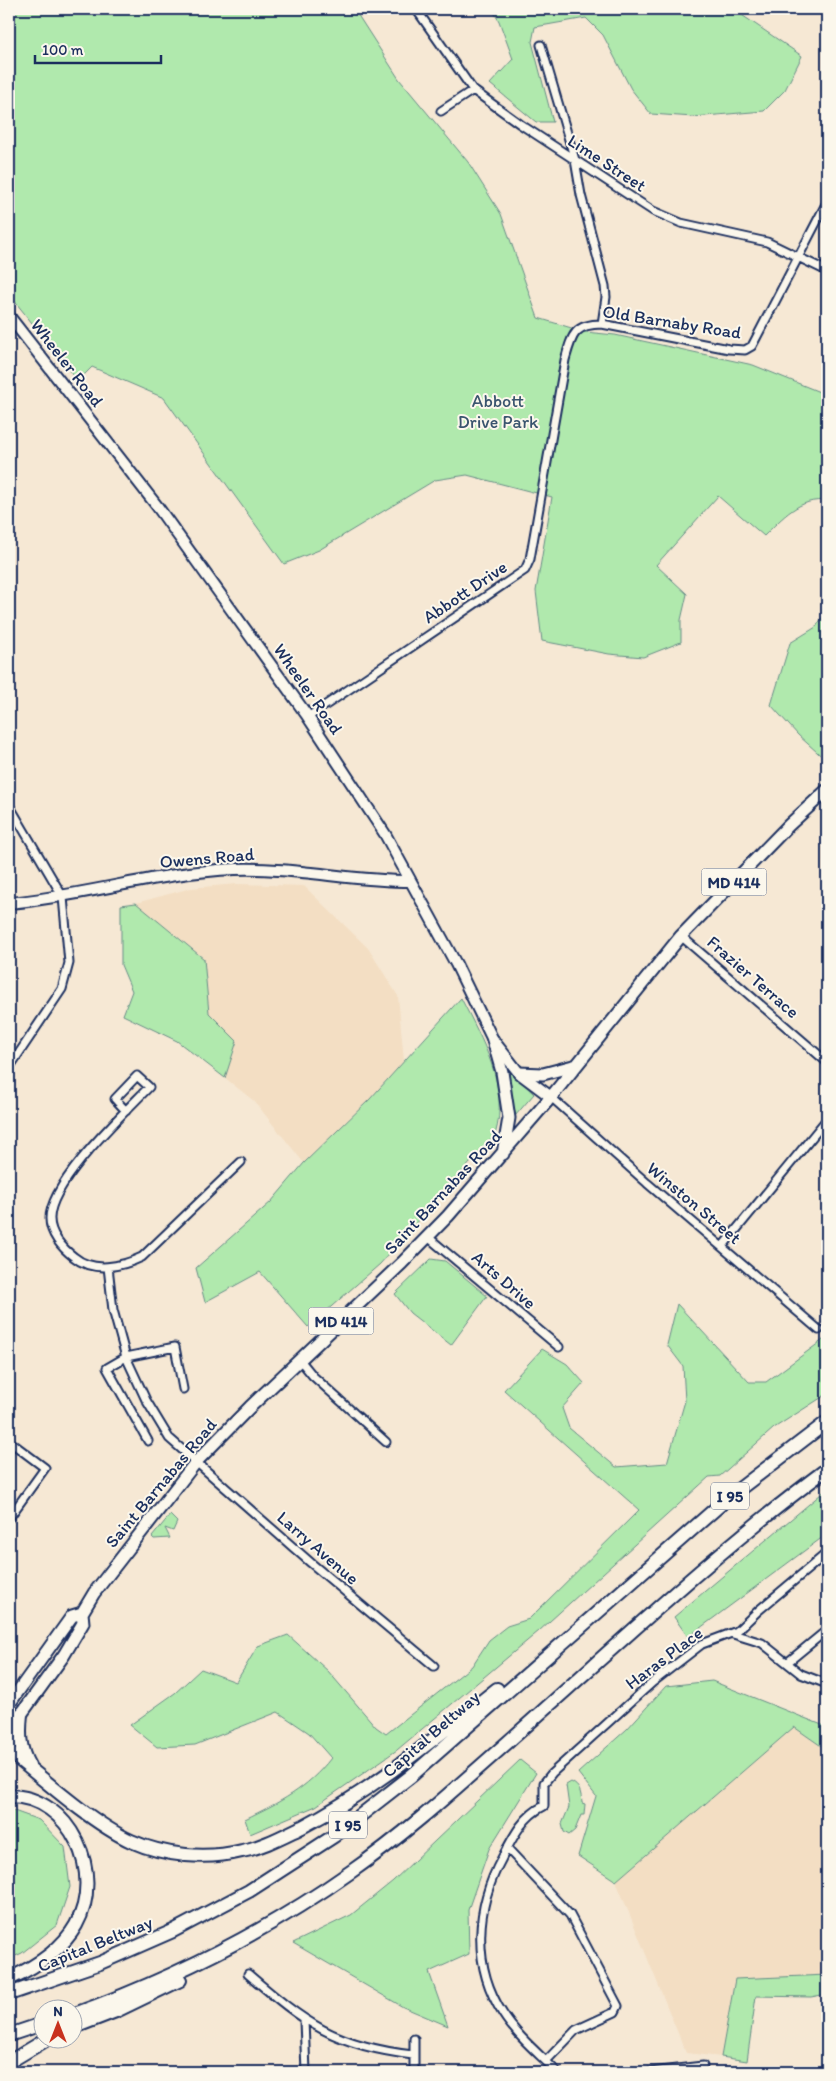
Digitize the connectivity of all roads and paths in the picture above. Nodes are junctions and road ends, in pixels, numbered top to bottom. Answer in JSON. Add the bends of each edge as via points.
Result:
{"nodes":[{"id":1,"x":416,"y":9,"type":"edge"},
{"id":2,"x":541,"y":45,"type":"dead end"},
{"id":3,"x":473,"y":90,"type":"junction"},
{"id":4,"x":441,"y":111,"type":"dead end"},
{"id":5,"x":575,"y":160,"type":"junction"},
{"id":6,"x":827,"y":202,"type":"edge"},
{"id":7,"x":799,"y":256,"type":"junction"},
{"id":8,"x":827,"y":270,"type":"edge"},
{"id":9,"x":9,"y":316,"type":"edge"},
{"id":10,"x":586,"y":324,"type":"joint"},
{"id":11,"x":602,"y":324,"type":"junction"},
{"id":12,"x":308,"y":717,"type":"junction"},
{"id":13,"x":827,"y":790,"type":"edge"},
{"id":14,"x":9,"y":805,"type":"edge"},
{"id":15,"x":410,"y":881,"type":"junction"},
{"id":16,"x":63,"y":897,"type":"junction"},
{"id":17,"x":9,"y":903,"type":"edge"},
{"id":18,"x":681,"y":936,"type":"junction"},
{"id":19,"x":493,"y":1040,"type":"junction"},
{"id":20,"x":827,"y":1062,"type":"edge"},
{"id":21,"x":577,"y":1065,"type":"junction"},
{"id":22,"x":9,"y":1068,"type":"edge"},
{"id":23,"x":520,"y":1073,"type":"junction"},
{"id":24,"x":551,"y":1097,"type":"junction"},
{"id":25,"x":126,"y":1111,"type":"junction"},
{"id":26,"x":827,"y":1118,"type":"edge"},
{"id":27,"x":503,"y":1154,"type":"junction"},
{"id":28,"x":241,"y":1162,"type":"dead end"},
{"id":29,"x":428,"y":1237,"type":"junction"},
{"id":30,"x":722,"y":1247,"type":"junction"},
{"id":31,"x":108,"y":1267,"type":"junction"},
{"id":32,"x":819,"y":1330,"type":"dead end"},
{"id":33,"x":560,"y":1347,"type":"dead end"},
{"id":34,"x":126,"y":1357,"type":"junction"},
{"id":35,"x":300,"y":1360,"type":"junction"},
{"id":36,"x":183,"y":1389,"type":"dead end"},
{"id":37,"x":827,"y":1422,"type":"edge"},
{"id":38,"x":148,"y":1441,"type":"dead end"},
{"id":39,"x":9,"y":1442,"type":"edge"},
{"id":40,"x":386,"y":1442,"type":"dead end"},
{"id":41,"x":196,"y":1462,"type":"junction"},
{"id":42,"x":827,"y":1470,"type":"edge"},
{"id":43,"x":9,"y":1518,"type":"edge"},
{"id":44,"x":827,"y":1553,"type":"edge"},
{"id":45,"x":637,"y":1576,"type":"junction"},
{"id":46,"x":82,"y":1613,"type":"junction"},
{"id":47,"x":827,"y":1630,"type":"edge"},
{"id":48,"x":733,"y":1634,"type":"junction"},
{"id":49,"x":788,"y":1662,"type":"junction"},
{"id":50,"x":434,"y":1666,"type":"dead end"},
{"id":51,"x":827,"y":1684,"type":"edge"},
{"id":52,"x":9,"y":1704,"type":"edge"},
{"id":53,"x":21,"y":1714,"type":"junction"},
{"id":54,"x":9,"y":1731,"type":"edge"},
{"id":55,"x":9,"y":1751,"type":"edge"},
{"id":56,"x":30,"y":1768,"type":"junction"},
{"id":57,"x":9,"y":1796,"type":"edge"},
{"id":58,"x":507,"y":1848,"type":"junction"},
{"id":59,"x":308,"y":1901,"type":"junction"},
{"id":60,"x":248,"y":1974,"type":"dead end"},
{"id":61,"x":9,"y":1979,"type":"edge"},
{"id":62,"x":9,"y":1994,"type":"edge"},
{"id":63,"x":82,"y":2011,"type":"edge"},
{"id":64,"x":304,"y":2020,"type":"junction"},
{"id":65,"x":82,"y":2024,"type":"edge"},
{"id":66,"x":32,"y":2027,"type":"edge"},
{"id":67,"x":9,"y":2034,"type":"edge"},
{"id":68,"x":414,"y":2039,"type":"dead end"},
{"id":69,"x":32,"y":2048,"type":"edge"},
{"id":70,"x":413,"y":2055,"type":"junction"},
{"id":71,"x":546,"y":2061,"type":"junction"},
{"id":72,"x":9,"y":2062,"type":"edge"},
{"id":73,"x":703,"y":2066,"type":"dead end"},
{"id":74,"x":306,"y":2072,"type":"edge"},
{"id":75,"x":414,"y":2072,"type":"edge"},
{"id":76,"x":557,"y":2072,"type":"edge"},
{"id":77,"x":650,"y":2072,"type":"edge"}],
"edges":[{"from":1,"to":3,"type":"street","name":"Lime Street"},
{"from":2,"to":5,"type":"street"},
{"from":3,"to":4,"type":"street"},
{"from":3,"to":5,"type":"street","name":"Lime Street"},
{"from":5,"to":7,"type":"street","name":"Lime Street","via":[[669,219],[696,228],[768,242]]},
{"from":5,"to":11,"type":"street","via":[[605,286]]},
{"from":6,"to":7,"type":"street"},
{"from":7,"to":8,"type":"street","name":"Lime Street"},
{"from":7,"to":11,"type":"street","name":"Old Barnaby Road","via":[[752,346],[745,350]]},
{"from":9,"to":12,"type":"main road","name":"Wheeler Road","via":[[157,506]]},
{"from":10,"to":11,"type":"street","name":"Old Barnaby Road"},
{"from":10,"to":12,"type":"street","name":"Abbott Drive","via":[[572,338],[565,360],[530,558],[525,570]]},
{"from":12,"to":15,"type":"main road","name":"Wheeler Road","via":[[361,795]]},
{"from":13,"to":18,"type":"main road","name":"Saint Barnabas Road","number":"MD 414"},
{"from":14,"to":16,"type":"street"},
{"from":15,"to":16,"type":"main road","name":"Owens Road","via":[[273,869],[236,869],[204,871]]},
{"from":15,"to":19,"type":"main road","name":"Wheeler Road"},
{"from":16,"to":17,"type":"main road","name":"Owens Road"},
{"from":16,"to":22,"type":"street","via":[[69,963],[66,980]]},
{"from":18,"to":20,"type":"street","name":"Frazier Terrace"},
{"from":18,"to":21,"type":"main road","name":"Saint Barnabas Road","number":"MD 414"},
{"from":19,"to":23,"type":"main road","name":"Wheeler Road"},
{"from":19,"to":27,"type":"main road","via":[[502,1072],[508,1118]]},
{"from":21,"to":23,"type":"main road","via":[[543,1074]]},
{"from":21,"to":24,"type":"main road","name":"Saint Barnabas Road","number":"MD 414"},
{"from":23,"to":24,"type":"main road","name":"Wheeler Road"},
{"from":24,"to":27,"type":"main road","name":"Saint Barnabas Road","number":"MD 414"},
{"from":24,"to":30,"type":"street","name":"Winston Street"},
{"from":25,"to":25,"type":"street","via":[[149,1087],[138,1076],[115,1099]]},
{"from":25,"to":31,"type":"street","via":[[72,1172],[59,1190],[50,1214],[55,1237],[72,1256],[84,1264]]},
{"from":26,"to":30,"type":"street"},
{"from":27,"to":29,"type":"main road","name":"Saint Barnabas Road","number":"MD 414"},
{"from":28,"to":31,"type":"street","via":[[147,1254],[132,1262]]},
{"from":29,"to":33,"type":"street","name":"Arts Drive"},
{"from":29,"to":35,"type":"main road","name":"Saint Barnabas Road","number":"MD 414"},
{"from":30,"to":32,"type":"street","name":"Winston Street"},
{"from":31,"to":34,"type":"street","name":"Larry Avenue","via":[[115,1316]]},
{"from":34,"to":36,"type":"street","via":[[175,1347]]},
{"from":34,"to":38,"type":"street","via":[[107,1368]]},
{"from":34,"to":41,"type":"street","name":"Larry Avenue","via":[[161,1426],[176,1447]]},
{"from":35,"to":40,"type":"street","via":[[313,1376]]},
{"from":35,"to":41,"type":"main road","name":"Saint Barnabas Road","number":"MD 414"},
{"from":37,"to":45,"type":"highway","name":"Capital Beltway","number":"I 95","via":[[729,1497]]},
{"from":39,"to":43,"type":"street","via":[[45,1468]]},
{"from":41,"to":46,"type":"main road","name":"Saint Barnabas Road","number":"MD 414","via":[[138,1534]]},
{"from":41,"to":50,"type":"street","name":"Larry Avenue"},
{"from":42,"to":59,"type":"highway","number":"I 95","via":[[717,1557],[432,1809]]},
{"from":44,"to":48,"type":"street","name":"Haras Place"},
{"from":45,"to":56,"type":"highway","via":[[393,1771],[327,1813],[258,1847],[208,1855],[187,1855],[147,1847],[101,1823]]},
{"from":45,"to":62,"type":"highway","name":"Capital Beltway","number":"I 95","via":[[396,1787],[290,1866],[206,1915],[139,1947]]},
{"from":46,"to":52,"type":"main road","name":"Saint Barnabas Road","number":"MD 414","via":[[72,1616]]},
{"from":46,"to":53,"type":"main road","name":"Saint Barnabas Road","number":"MD 414","via":[[83,1623]]},
{"from":47,"to":49,"type":"street"},
{"from":48,"to":49,"type":"street","via":[[762,1643]]},
{"from":48,"to":58,"type":"street","name":"Haras Place","via":[[702,1644],[653,1682],[546,1779],[544,1806],[524,1820]]},
{"from":49,"to":51,"type":"street","via":[[801,1674]]},
{"from":53,"to":54,"type":"main road","name":"Saint Barnabas Road","number":"MD 414"},
{"from":53,"to":56,"type":"highway","via":[[21,1748]]},
{"from":55,"to":56,"type":"highway"},
{"from":57,"to":61,"type":"highway","via":[[29,1800],[59,1817],[79,1844],[88,1878],[83,1910],[66,1939],[38,1963]]},
{"from":58,"to":71,"type":"street","via":[[490,1881],[483,1905],[480,1933],[483,1964],[502,2013]]},
{"from":58,"to":71,"type":"street","via":[[570,1915],[618,2006],[615,2012],[576,2030]]},
{"from":59,"to":63,"type":"highway","number":"I 95","via":[[188,1968]]},
{"from":59,"to":65,"type":"highway","via":[[268,1930],[190,1974]]},
{"from":60,"to":64,"type":"street"},
{"from":64,"to":70,"type":"street","via":[[354,2044]]},
{"from":64,"to":74,"type":"street"},
{"from":66,"to":67,"type":"highway"},
{"from":68,"to":70,"type":"street"},
{"from":69,"to":72,"type":"highway"},
{"from":70,"to":75,"type":"street"},
{"from":71,"to":76,"type":"street"},
{"from":73,"to":77,"type":"street"}]}
